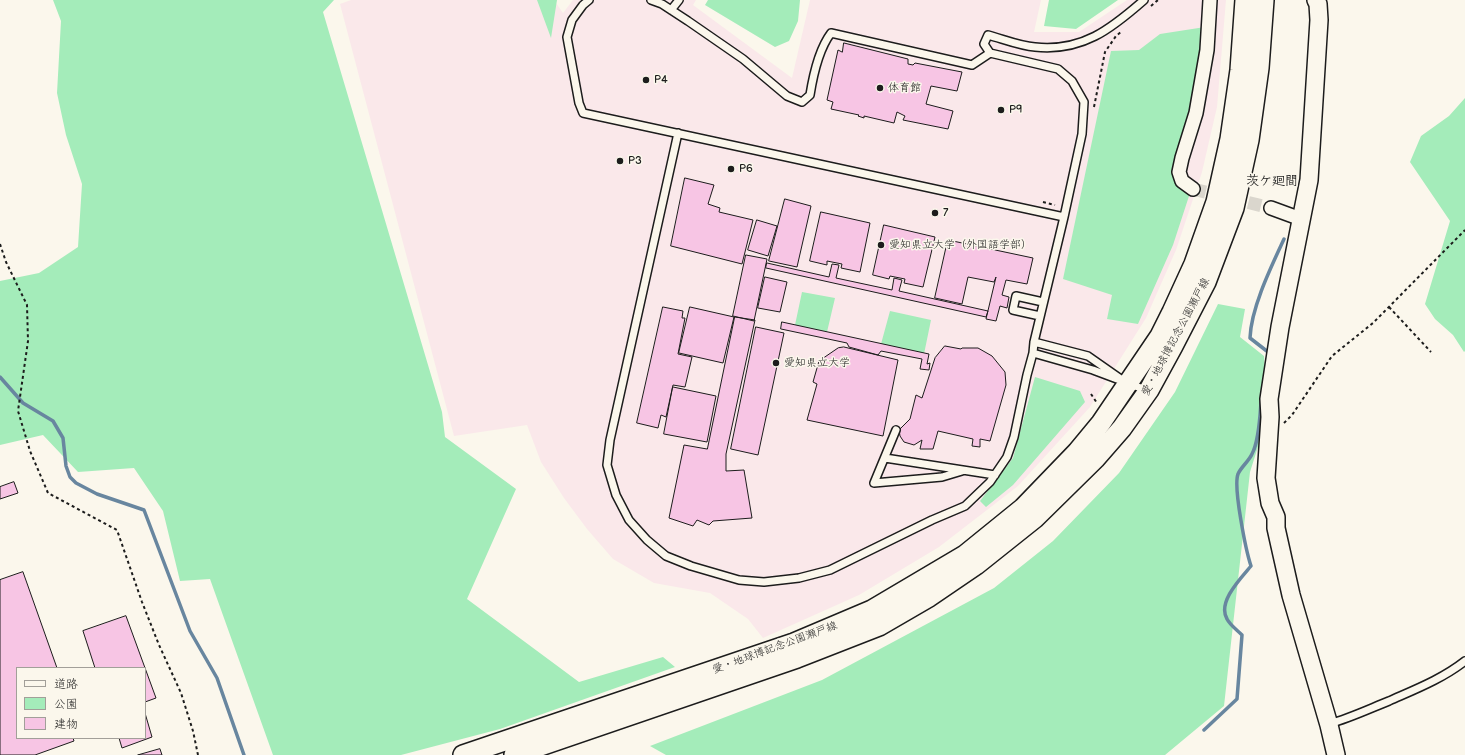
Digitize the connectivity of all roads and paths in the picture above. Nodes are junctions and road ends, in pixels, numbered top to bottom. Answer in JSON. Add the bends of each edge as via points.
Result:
{"nodes":[{"id":1,"x":589,"y":0,"type":"edge"},
{"id":2,"x":651,"y":0,"type":"edge"},
{"id":3,"x":679,"y":0,"type":"edge"},
{"id":4,"x":1144,"y":0,"type":"edge"},
{"id":5,"x":1158,"y":0,"type":"edge"},
{"id":6,"x":1210,"y":0,"type":"edge"},
{"id":7,"x":1245,"y":0,"type":"edge"},
{"id":8,"x":1264,"y":0,"type":"edge"},
{"id":9,"x":1316,"y":0,"type":"edge"},
{"id":10,"x":671,"y":10,"type":"junction"},
{"id":11,"x":1146,"y":10,"type":"dead end"},
{"id":12,"x":1122,"y":31,"type":"dead end"},
{"id":13,"x":990,"y":53,"type":"junction"},
{"id":14,"x":1092,"y":113,"type":"dead end"},
{"id":15,"x":678,"y":133,"type":"junction"},
{"id":16,"x":1193,"y":189,"type":"tunnel mouth"},
{"id":17,"x":1271,"y":208,"type":"tunnel mouth"},
{"id":18,"x":1064,"y":217,"type":"junction"},
{"id":19,"x":1301,"y":218,"type":"junction"},
{"id":20,"x":1465,"y":230,"type":"edge"},
{"id":21,"x":0,"y":244,"type":"edge"},
{"id":22,"x":1043,"y":302,"type":"junction"},
{"id":23,"x":1389,"y":307,"type":"junction"},
{"id":24,"x":1040,"y":316,"type":"junction"},
{"id":25,"x":1034,"y":342,"type":"junction"},
{"id":26,"x":1431,"y":352,"type":"dead end"},
{"id":27,"x":1033,"y":353,"type":"junction"},
{"id":28,"x":1128,"y":384,"type":"junction"},
{"id":29,"x":1149,"y":390,"type":"junction"},
{"id":30,"x":1091,"y":394,"type":"dead end"},
{"id":31,"x":1099,"y":405,"type":"dead end"},
{"id":32,"x":896,"y":430,"type":"dead end"},
{"id":33,"x":1267,"y":441,"type":"junction"},
{"id":34,"x":885,"y":458,"type":"junction"},
{"id":35,"x":962,"y":471,"type":"junction"},
{"id":36,"x":995,"y":475,"type":"junction"},
{"id":37,"x":1465,"y":661,"type":"edge"},
{"id":38,"x":1329,"y":724,"type":"junction"},
{"id":39,"x":198,"y":755,"type":"edge"},
{"id":40,"x":463,"y":755,"type":"edge"},
{"id":41,"x":514,"y":755,"type":"edge"},
{"id":42,"x":1336,"y":755,"type":"edge"}],
"edges":[{"from":1,"to":15,"type":"lane","via":[[572,20],[567,37],[578,104],[583,113]]},
{"from":2,"to":10,"type":"lane"},
{"from":3,"to":10,"type":"lane"},
{"from":4,"to":13,"type":"lane","via":[[1099,35],[1067,47],[1035,47],[988,35],[984,44]]},
{"from":5,"to":11,"type":"path"},
{"from":6,"to":16,"type":"street","via":[[1207,50],[1196,113],[1179,172],[1182,181]]},
{"from":7,"to":28,"type":"main road","name":"愛・地球博記念公園瀬戸線","via":[[1240,70],[1231,132],[1216,202],[1194,264],[1172,312],[1160,336]]},
{"from":8,"to":29,"type":"main road","name":"愛・地球博記念公園瀬戸線","via":[[1259,68],[1249,140],[1234,208],[1206,282]]},
{"from":9,"to":19,"type":"street","via":[[1319,20],[1309,180]]},
{"from":10,"to":13,"type":"lane","via":[[743,59],[788,96],[802,102],[810,95],[824,42],[831,33],[972,65]]},
{"from":12,"to":14,"type":"path","via":[[1105,52]]},
{"from":13,"to":18,"type":"lane","via":[[1058,69],[1072,81],[1084,102],[1082,134]]},
{"from":15,"to":18,"type":"lane"},
{"from":15,"to":36,"type":"lane","via":[[618,401],[607,465],[616,495],[629,520],[647,540],[666,556],[740,580],[764,582],[799,578],[830,570],[965,506]]},
{"from":17,"to":19,"type":"street"},
{"from":18,"to":22,"type":"lane"},
{"from":19,"to":33,"type":"street","via":[[1268,399],[1270,418]]},
{"from":20,"to":23,"type":"path"},
{"from":21,"to":39,"type":"path","via":[[27,305],[28,341],[18,411],[30,451],[48,493],[117,530],[142,602],[181,693]]},
{"from":22,"to":24,"type":"lane"},
{"from":22,"to":24,"type":"lane","via":[[1016,296],[1013,310]]},
{"from":23,"to":26,"type":"path"},
{"from":23,"to":33,"type":"path","via":[[1332,356],[1292,415]]},
{"from":24,"to":25,"type":"lane"},
{"from":25,"to":27,"type":"lane"},
{"from":25,"to":28,"type":"lane","via":[[1088,356]]},
{"from":27,"to":28,"type":"lane","via":[[1093,370]]},
{"from":27,"to":36,"type":"lane","via":[[1014,437],[1007,457]]},
{"from":28,"to":29,"type":"lane"},
{"from":28,"to":40,"type":"main road","name":"愛・地球博記念公園瀬戸線","via":[[1102,423],[1023,508],[965,555],[872,610],[794,643]]},
{"from":29,"to":41,"type":"main road","name":"愛・地球博記念公園瀬戸線","via":[[1122,428],[1095,459],[1035,518],[976,565],[885,622],[798,658]]},
{"from":30,"to":31,"type":"path"},
{"from":32,"to":34,"type":"lane"},
{"from":33,"to":38,"type":"street","via":[[1266,478],[1270,503],[1276,517],[1276,528],[1291,595]]},
{"from":34,"to":35,"type":"lane"},
{"from":34,"to":35,"type":"lane","via":[[874,483],[942,477]]},
{"from":35,"to":36,"type":"lane"},
{"from":37,"to":38,"type":"lane","via":[[1429,684]]},
{"from":38,"to":42,"type":"street"}]}
